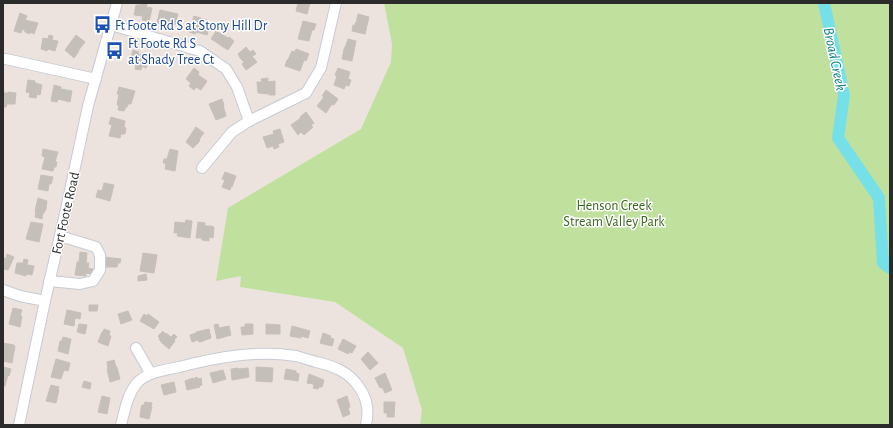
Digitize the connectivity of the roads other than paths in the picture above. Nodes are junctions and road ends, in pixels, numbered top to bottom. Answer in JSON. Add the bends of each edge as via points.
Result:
{"nodes":[{"id":1,"x":117,"y":3,"type":"edge"},
{"id":2,"x":336,"y":3,"type":"edge"},
{"id":3,"x":111,"y":25,"type":"junction"},
{"id":4,"x":6,"y":59,"type":"dead end"},
{"id":5,"x":96,"y":79,"type":"junction"},
{"id":6,"x":249,"y":121,"type":"junction"},
{"id":7,"x":202,"y":168,"type":"dead end"},
{"id":8,"x":60,"y":236,"type":"junction"},
{"id":9,"x":49,"y":281,"type":"junction"},
{"id":10,"x":3,"y":290,"type":"edge"},
{"id":11,"x":45,"y":301,"type":"junction"},
{"id":12,"x":136,"y":348,"type":"dead end"},
{"id":13,"x":151,"y":374,"type":"junction"},
{"id":14,"x":19,"y":425,"type":"edge"},
{"id":15,"x":121,"y":425,"type":"edge"},
{"id":16,"x":366,"y":425,"type":"edge"}],
"edges":[{"from":1,"to":3,"type":"street","name":"Fort Foote Road"},
{"from":2,"to":6,"type":"street","via":[[321,68],[306,92]]},
{"from":3,"to":5,"type":"street","name":"Fort Foote Road"},
{"from":3,"to":6,"type":"street","via":[[200,51],[226,69],[237,87]]},
{"from":4,"to":5,"type":"street"},
{"from":5,"to":8,"type":"street","name":"Fort Foote Road"},
{"from":6,"to":7,"type":"street","via":[[232,132]]},
{"from":8,"to":9,"type":"street","name":"Fort Foote Road"},
{"from":8,"to":9,"type":"street","via":[[96,247],[100,255],[100,270],[93,281],[80,284]]},
{"from":9,"to":11,"type":"street","name":"Fort Foote Road"},
{"from":10,"to":11,"type":"street"},
{"from":11,"to":14,"type":"street","name":"Fort Foote Road"},
{"from":12,"to":13,"type":"street"},
{"from":13,"to":15,"type":"street","via":[[138,383],[130,395]]},
{"from":13,"to":16,"type":"street","via":[[223,356],[266,354],[297,357],[334,367],[350,377],[364,396]]}]}
